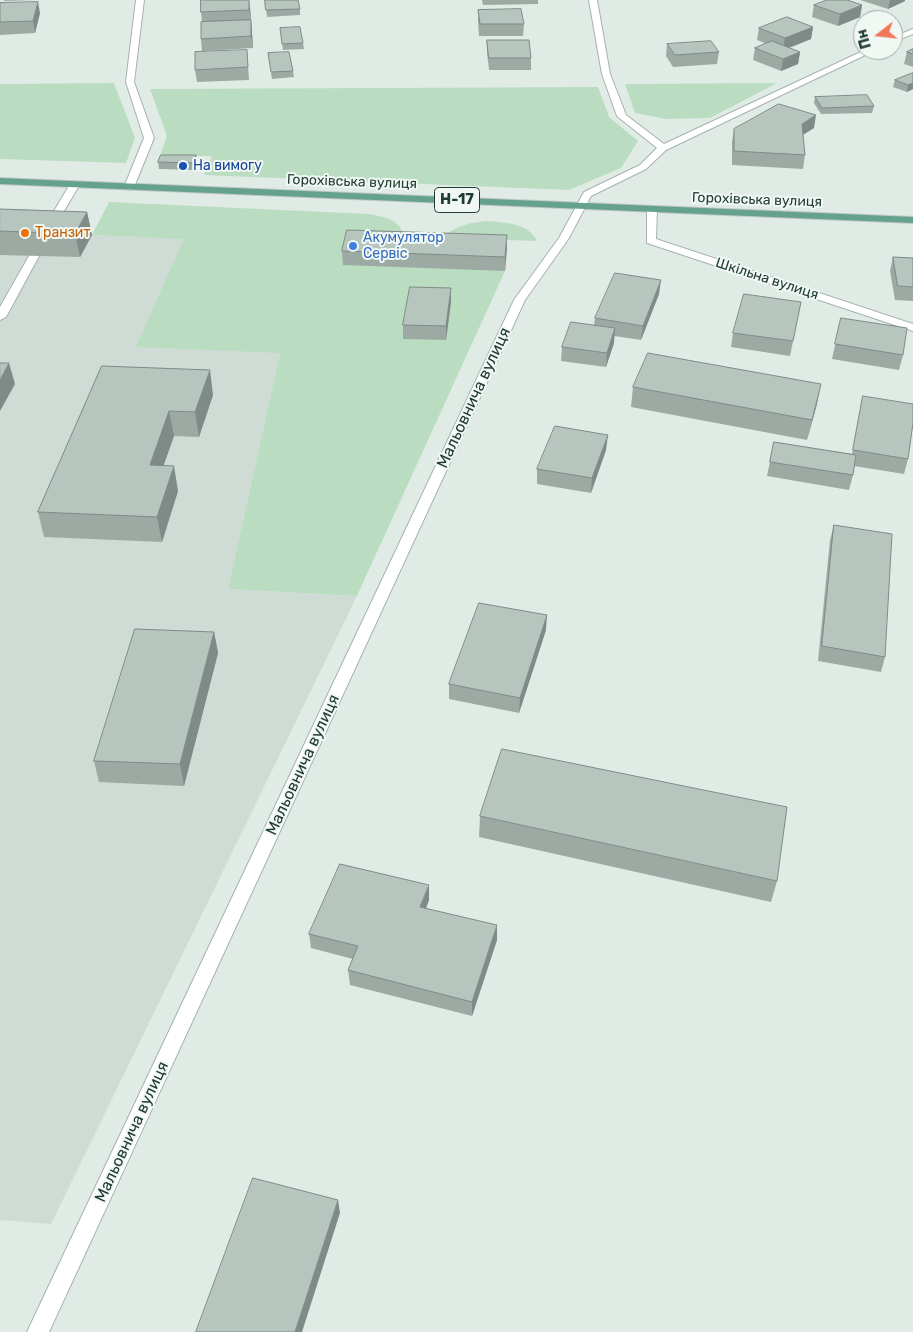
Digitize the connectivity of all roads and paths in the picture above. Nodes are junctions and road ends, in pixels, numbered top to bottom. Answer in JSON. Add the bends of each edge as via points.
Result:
{"nodes":[{"id":1,"x":140,"y":0,"type":"edge"},
{"id":2,"x":593,"y":0,"type":"edge"},
{"id":3,"x":853,"y":59,"type":"edge"},
{"id":4,"x":663,"y":148,"type":"junction"},
{"id":5,"x":0,"y":181,"type":"edge"},
{"id":6,"x":75,"y":184,"type":"junction"},
{"id":7,"x":129,"y":187,"type":"junction"},
{"id":8,"x":581,"y":206,"type":"junction"},
{"id":9,"x":652,"y":209,"type":"junction"},
{"id":10,"x":913,"y":220,"type":"edge"},
{"id":11,"x":46,"y":234,"type":"edge"},
{"id":12,"x":34,"y":256,"type":"edge"},
{"id":13,"x":0,"y":317,"type":"edge"},
{"id":14,"x":913,"y":328,"type":"edge"},
{"id":15,"x":38,"y":1332,"type":"edge"}],
"edges":[{"from":1,"to":7,"type":"street","via":[[130,82],[149,138]]},
{"from":2,"to":4,"type":"street","via":[[606,74],[622,116]]},
{"from":3,"to":4,"type":"street","name":"Мальовнича вулиця"},
{"from":4,"to":8,"type":"street","name":"Мальовнича вулиця","via":[[643,168],[587,194]]},
{"from":5,"to":6,"type":"main road","name":"Горохівська вулиця","number":"Н-17"},
{"from":6,"to":7,"type":"main road","name":"Горохівська вулиця","number":"Н-17"},
{"from":6,"to":11,"type":"street"},
{"from":7,"to":8,"type":"main road","name":"Горохівська вулиця","number":"Н-17"},
{"from":8,"to":9,"type":"main road","name":"Горохівська вулиця","number":"Н-17"},
{"from":8,"to":15,"type":"street","name":"Мальовнича вулиця","via":[[564,238],[520,300]]},
{"from":9,"to":10,"type":"main road","name":"Горохівська вулиця","number":"Н-17"},
{"from":9,"to":14,"type":"street","name":"Шкільна вулиця","via":[[651,241]]},
{"from":12,"to":13,"type":"street"}]}
